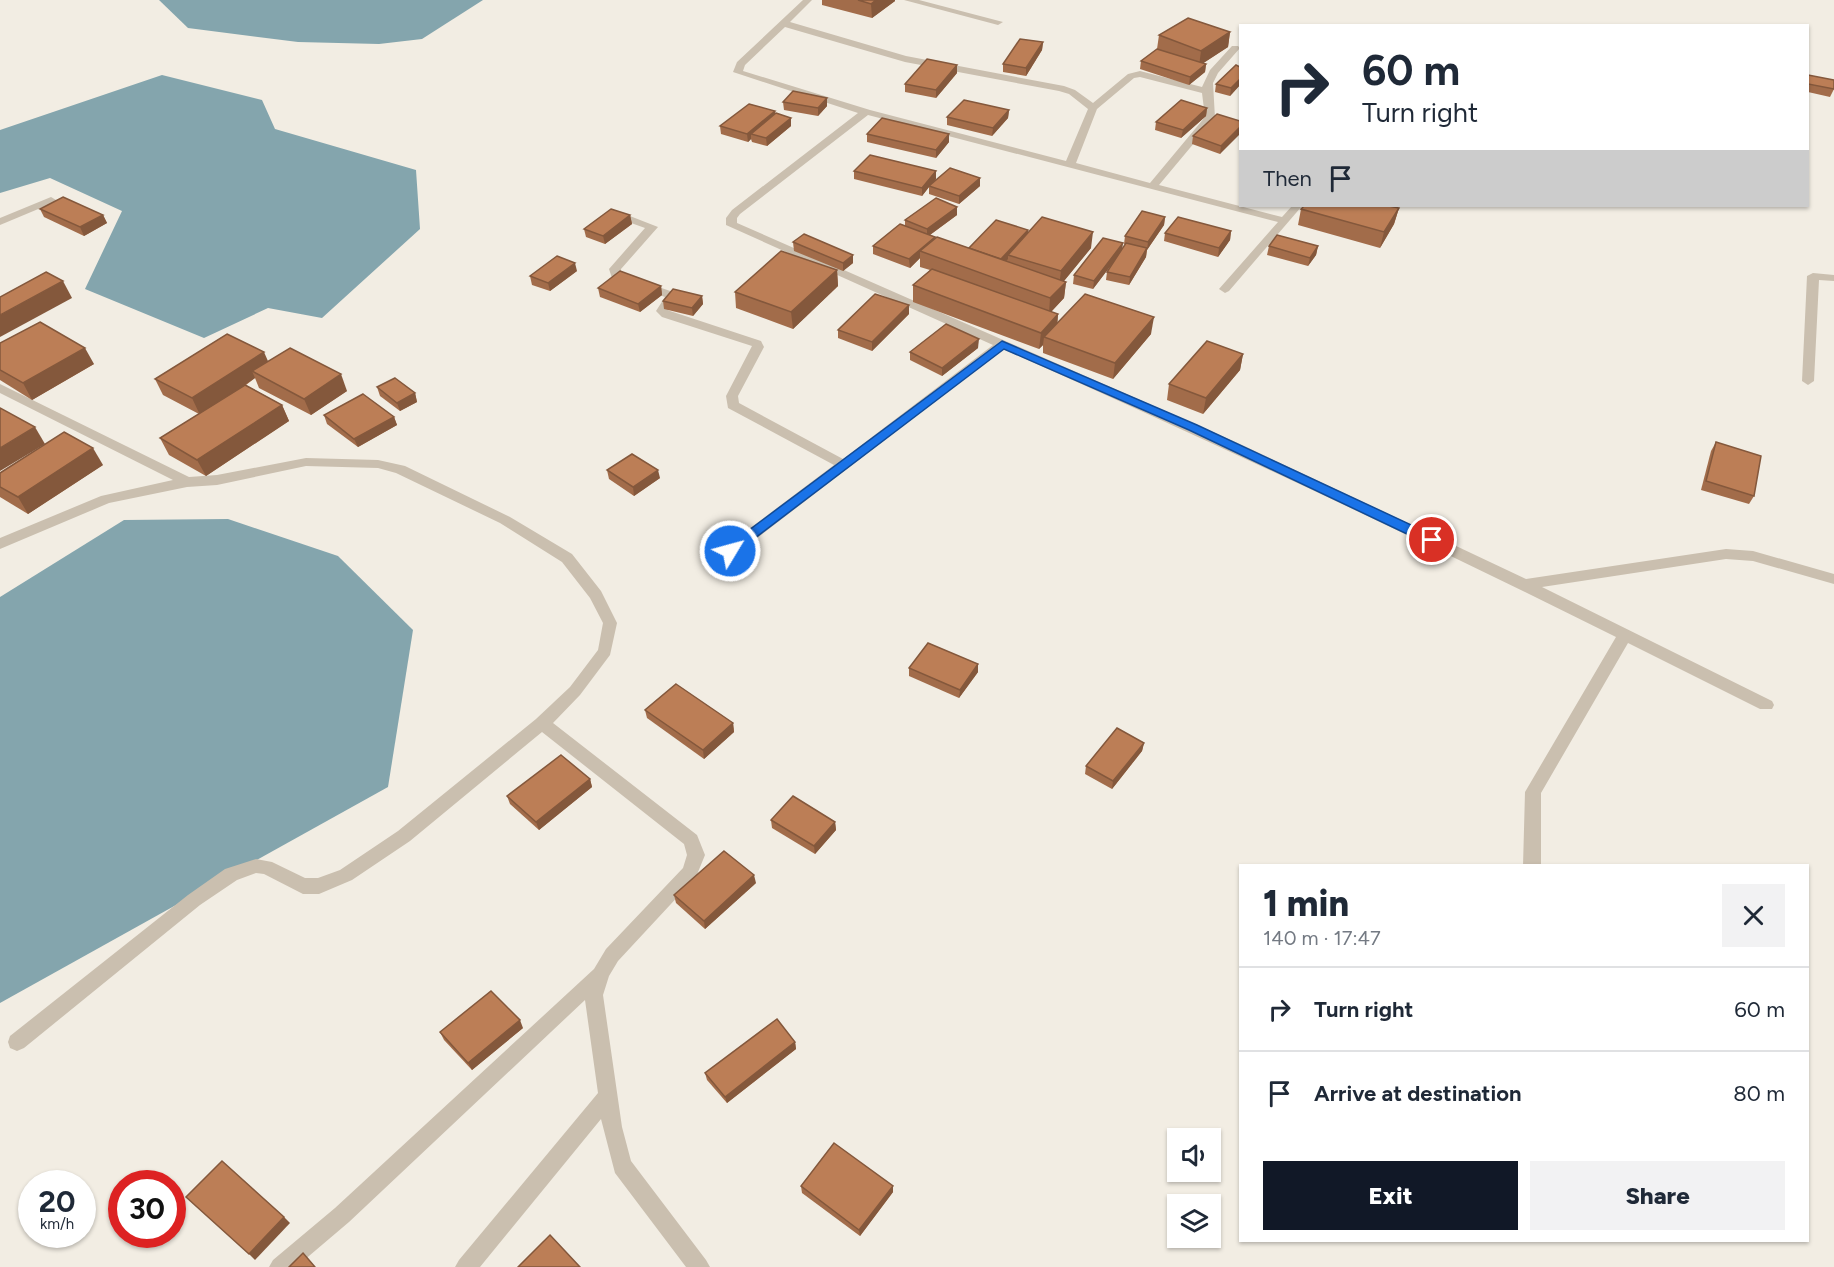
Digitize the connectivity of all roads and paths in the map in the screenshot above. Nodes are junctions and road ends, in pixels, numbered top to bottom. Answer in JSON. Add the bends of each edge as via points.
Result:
{"nodes":[{"id":1,"x":808,"y":0,"type":"edge"},
{"id":2,"x":908,"y":0,"type":"edge"},
{"id":3,"x":998,"y":22,"type":"dead end"},
{"id":4,"x":782,"y":23,"type":"junction"},
{"id":5,"x":1235,"y":48,"type":"dead end"},
{"id":6,"x":1208,"y":91,"type":"junction"},
{"id":7,"x":1094,"y":108,"type":"junction"},
{"id":8,"x":866,"y":112,"type":"junction"},
{"id":9,"x":1070,"y":165,"type":"junction"},
{"id":10,"x":1153,"y":186,"type":"junction"},
{"id":11,"x":51,"y":200,"type":"edge"},
{"id":12,"x":1296,"y":207,"type":"edge"},
{"id":13,"x":610,"y":213,"type":"edge"},
{"id":14,"x":1285,"y":221,"type":"junction"},
{"id":15,"x":0,"y":222,"type":"edge"},
{"id":16,"x":1834,"y":278,"type":"edge"},
{"id":17,"x":1225,"y":289,"type":"dead end"},
{"id":18,"x":1002,"y":344,"type":"junction"},
{"id":19,"x":1808,"y":381,"type":"dead end"},
{"id":20,"x":2,"y":392,"type":"edge"},
{"id":21,"x":844,"y":465,"type":"junction"},
{"id":22,"x":187,"y":482,"type":"junction"},
{"id":23,"x":0,"y":544,"type":"edge"},
{"id":24,"x":730,"y":551,"type":"dead end"},
{"id":25,"x":1834,"y":579,"type":"edge"},
{"id":26,"x":1523,"y":585,"type":"junction"},
{"id":27,"x":1625,"y":634,"type":"junction"},
{"id":28,"x":1766,"y":705,"type":"dead end"},
{"id":29,"x":542,"y":723,"type":"junction"},
{"id":30,"x":1532,"y":864,"type":"edge"},
{"id":31,"x":601,"y":973,"type":"junction"},
{"id":32,"x":17,"y":1042,"type":"dead end"},
{"id":33,"x":608,"y":1096,"type":"junction"},
{"id":34,"x":280,"y":1267,"type":"edge"},
{"id":35,"x":466,"y":1267,"type":"edge"},
{"id":36,"x":699,"y":1267,"type":"edge"}],
"edges":[{"from":1,"to":4,"type":"street"},
{"from":2,"to":3,"type":"street"},
{"from":4,"to":7,"type":"street","via":[[905,59],[1061,88]]},
{"from":4,"to":8,"type":"street","via":[[740,64],[738,72]]},
{"from":5,"to":6,"type":"street","via":[[1210,77]]},
{"from":6,"to":7,"type":"street","via":[[1134,75]]},
{"from":6,"to":10,"type":"street","via":[[1210,118]]},
{"from":7,"to":9,"type":"street"},
{"from":8,"to":9,"type":"street"},
{"from":8,"to":18,"type":"street","via":[[736,212],[731,218],[732,225]]},
{"from":9,"to":10,"type":"street"},
{"from":10,"to":14,"type":"street"},
{"from":11,"to":15,"type":"street"},
{"from":12,"to":14,"type":"street"},
{"from":13,"to":21,"type":"street","via":[[651,227],[615,269],[616,276],[672,295],[663,313],[757,344],[732,396],[733,405]]},
{"from":14,"to":17,"type":"street"},
{"from":16,"to":19,"type":"street","via":[[1813,276]]},
{"from":18,"to":21,"type":"street"},
{"from":18,"to":26,"type":"street","via":[[1235,447]]},
{"from":20,"to":22,"type":"street"},
{"from":21,"to":24,"type":"street"},
{"from":22,"to":23,"type":"street","via":[[106,499]]},
{"from":22,"to":29,"type":"street","via":[[306,462],[378,464],[400,469],[506,520],[567,558],[596,595],[610,623],[605,651],[595,666],[575,692]]},
{"from":25,"to":26,"type":"street","via":[[1753,556],[1726,554]]},
{"from":26,"to":27,"type":"street"},
{"from":27,"to":28,"type":"street"},
{"from":27,"to":30,"type":"street","via":[[1533,792]]},
{"from":29,"to":31,"type":"street","via":[[691,840],[696,855],[690,872],[612,955]]},
{"from":29,"to":32,"type":"street","via":[[404,836],[346,875],[309,887],[266,867],[231,874]]},
{"from":31,"to":33,"type":"street","via":[[594,995]]},
{"from":31,"to":34,"type":"street","via":[[342,1215]]},
{"from":33,"to":35,"type":"street"},
{"from":33,"to":36,"type":"street","via":[[622,1166]]}]}
